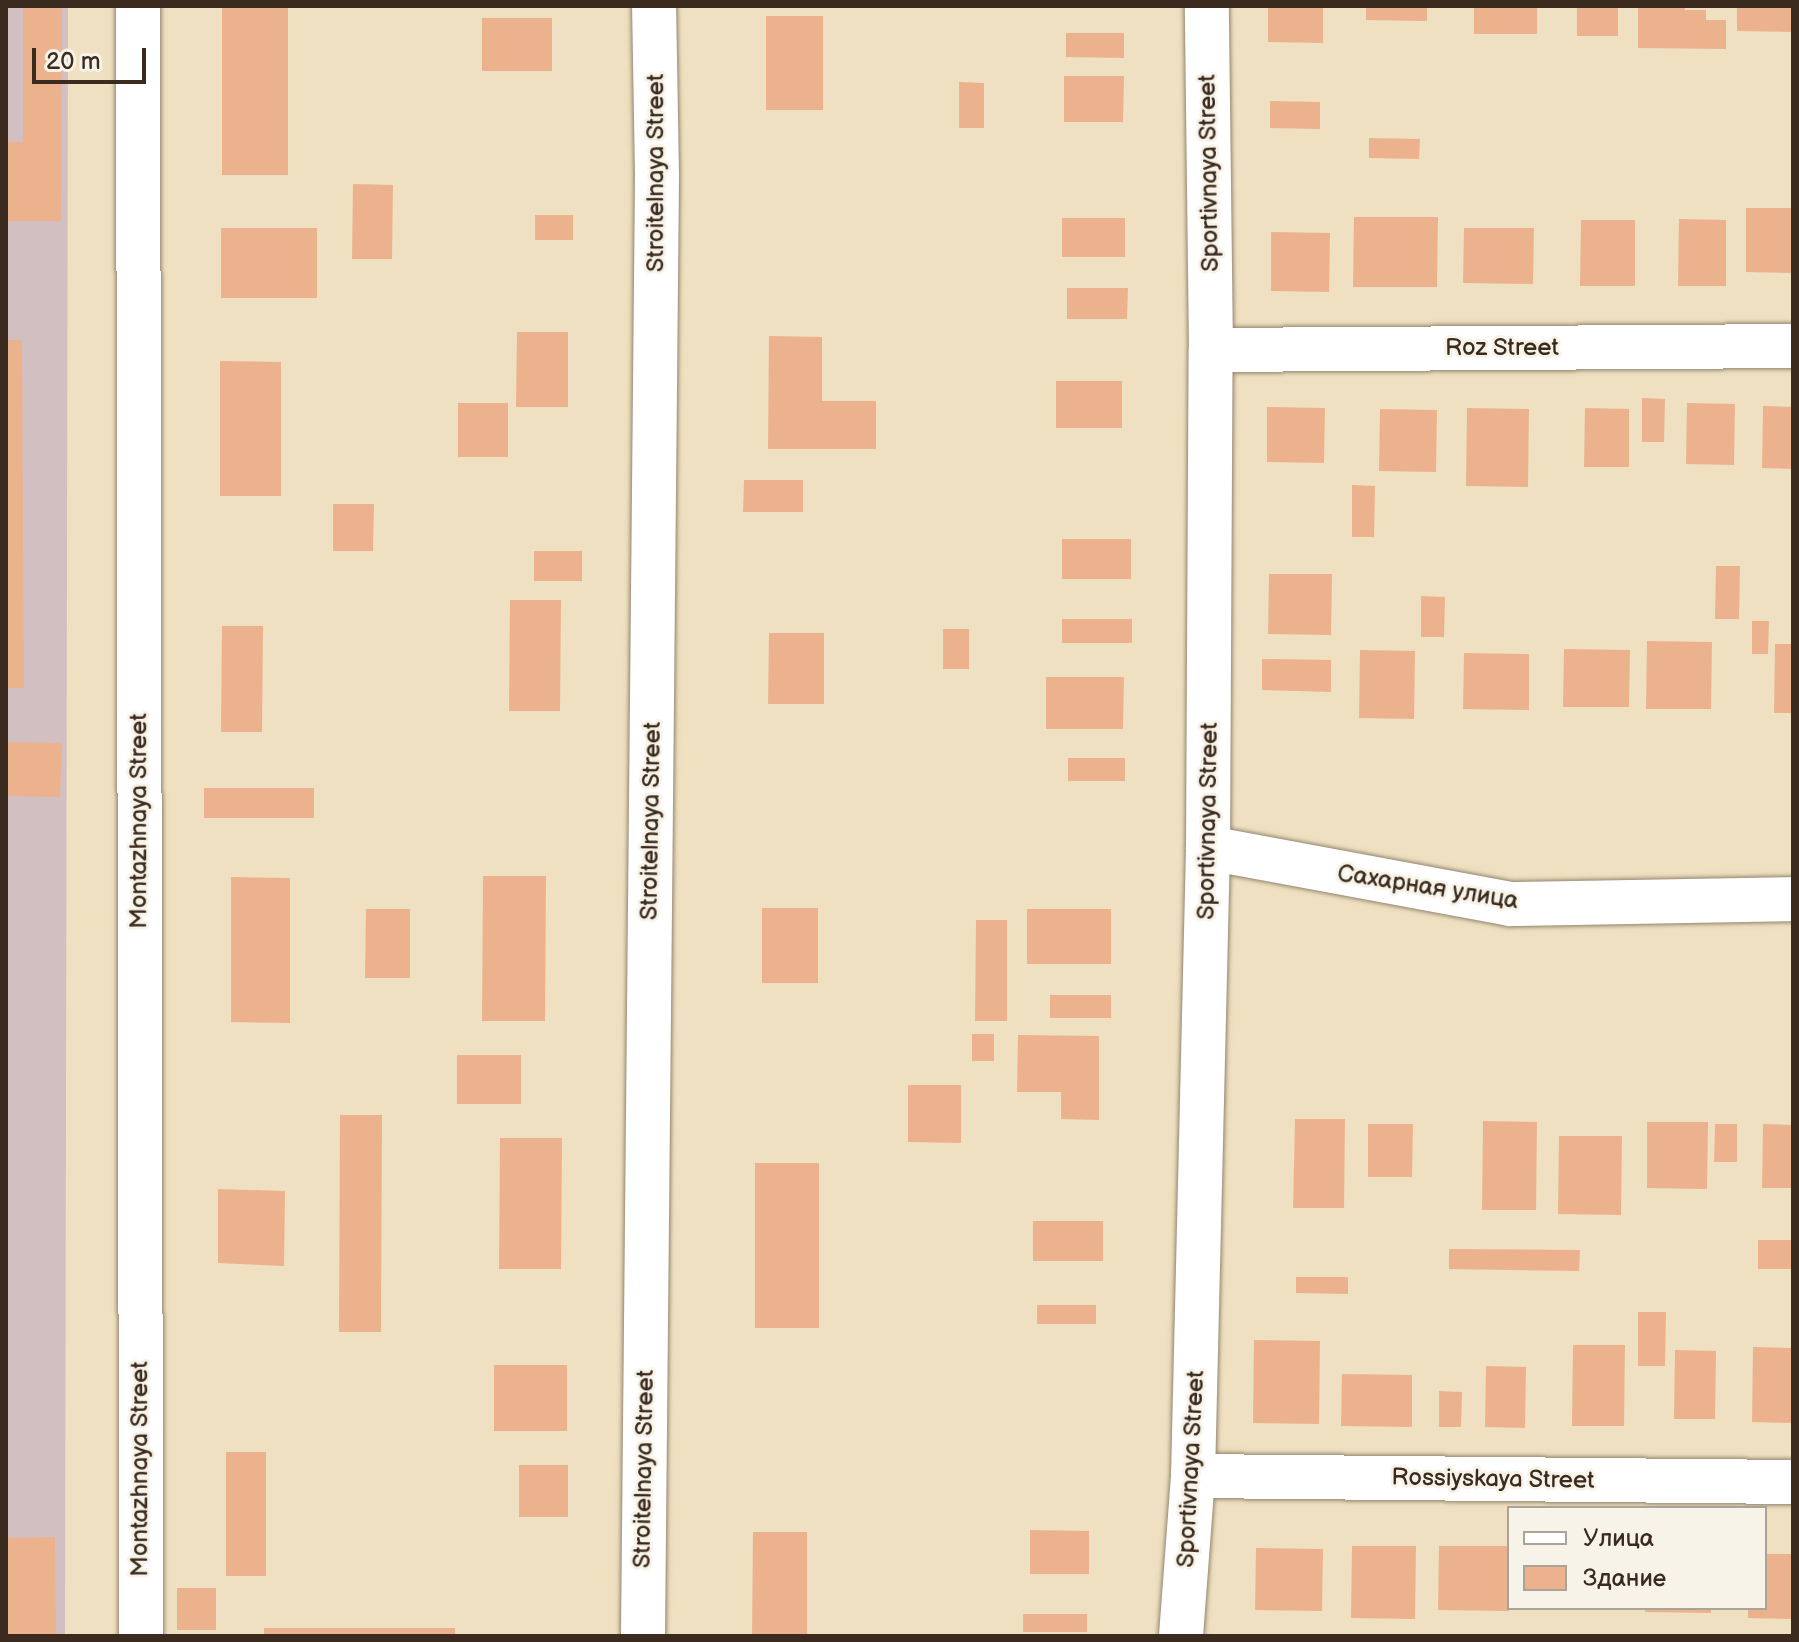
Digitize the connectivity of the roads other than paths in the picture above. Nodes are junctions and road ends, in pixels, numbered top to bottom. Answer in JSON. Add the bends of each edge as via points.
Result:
{"nodes":[{"id":1,"x":138,"y":6,"type":"edge"},
{"id":2,"x":654,"y":6,"type":"edge"},
{"id":3,"x":1207,"y":6,"type":"edge"},
{"id":4,"x":1793,"y":346,"type":"edge"},
{"id":5,"x":1211,"y":350,"type":"junction"},
{"id":6,"x":1208,"y":848,"type":"junction"},
{"id":7,"x":1793,"y":899,"type":"edge"},
{"id":8,"x":1193,"y":1476,"type":"junction"},
{"id":9,"x":1793,"y":1482,"type":"edge"},
{"id":10,"x":141,"y":1636,"type":"edge"},
{"id":11,"x":643,"y":1636,"type":"edge"},
{"id":12,"x":1181,"y":1636,"type":"edge"}],
"edges":[{"from":1,"to":10,"type":"street","name":"Montazhnaya Street"},
{"from":2,"to":11,"type":"street","name":"Stroitelnaya Street","via":[[657,190]]},
{"from":3,"to":5,"type":"street","name":"Sportivnaya Street"},
{"from":4,"to":5,"type":"street","name":"Roz Street"},
{"from":5,"to":6,"type":"street","name":"Sportivnaya Street"},
{"from":6,"to":7,"type":"street","name":"Сахарная улица","via":[[1510,904]]},
{"from":6,"to":8,"type":"street","name":"Sportivnaya Street"},
{"from":8,"to":9,"type":"street","name":"Rossiyskaya Street"},
{"from":8,"to":12,"type":"street","name":"Sportivnaya Street"}]}
